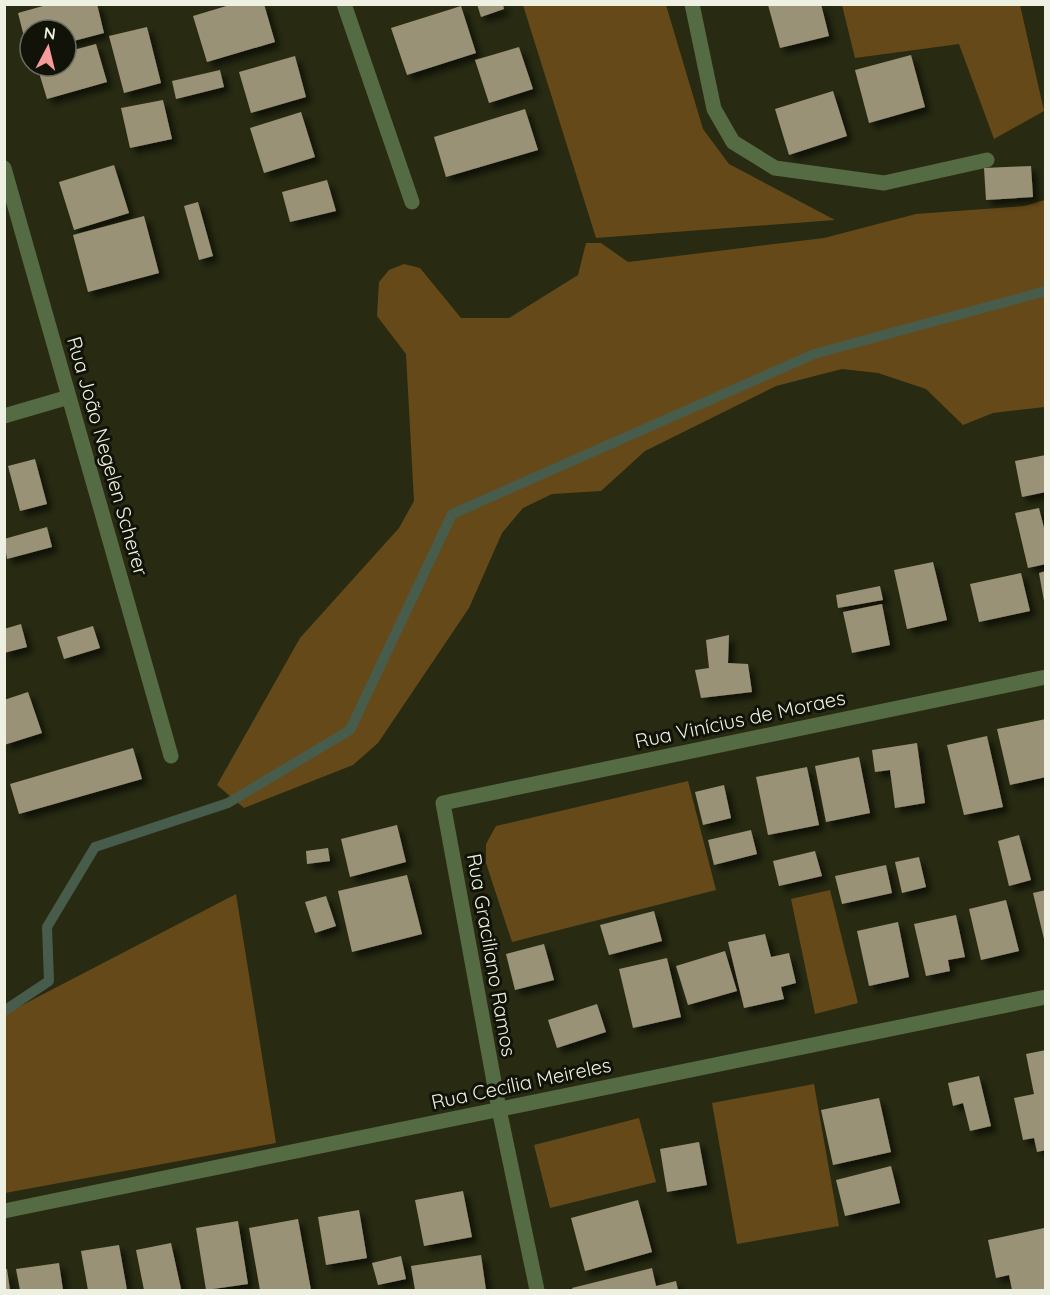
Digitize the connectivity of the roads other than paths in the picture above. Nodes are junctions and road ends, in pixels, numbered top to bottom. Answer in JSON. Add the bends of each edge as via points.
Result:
{"nodes":[{"id":1,"x":344,"y":4,"type":"edge"},
{"id":2,"x":692,"y":4,"type":"edge"},
{"id":3,"x":987,"y":160,"type":"dead end"},
{"id":4,"x":4,"y":168,"type":"edge"},
{"id":5,"x":412,"y":202,"type":"dead end"},
{"id":6,"x":69,"y":397,"type":"junction"},
{"id":7,"x":4,"y":416,"type":"edge"},
{"id":8,"x":1046,"y":677,"type":"edge"},
{"id":9,"x":171,"y":756,"type":"dead end"},
{"id":10,"x":443,"y":803,"type":"joint"},
{"id":11,"x":1046,"y":997,"type":"edge"},
{"id":12,"x":499,"y":1109,"type":"junction"},
{"id":13,"x":4,"y":1211,"type":"edge"},
{"id":14,"x":537,"y":1290,"type":"edge"}],
"edges":[{"from":1,"to":5,"type":"street"},
{"from":2,"to":3,"type":"street","via":[[714,109],[734,142],[775,168],[884,183]]},
{"from":4,"to":6,"type":"street","name":"Rua João Negelen Scherer"},
{"from":6,"to":7,"type":"street"},
{"from":6,"to":9,"type":"street","name":"Rua João Negelen Scherer"},
{"from":8,"to":10,"type":"street","name":"Rua Vinícius de Moraes"},
{"from":10,"to":12,"type":"street","name":"Rua Graciliano Ramos"},
{"from":11,"to":12,"type":"street","name":"Rua Cecília Meireles"},
{"from":12,"to":13,"type":"street","name":"Rua Cecília Meireles"},
{"from":12,"to":14,"type":"street","name":"Rua Graciliano Ramos"}]}
